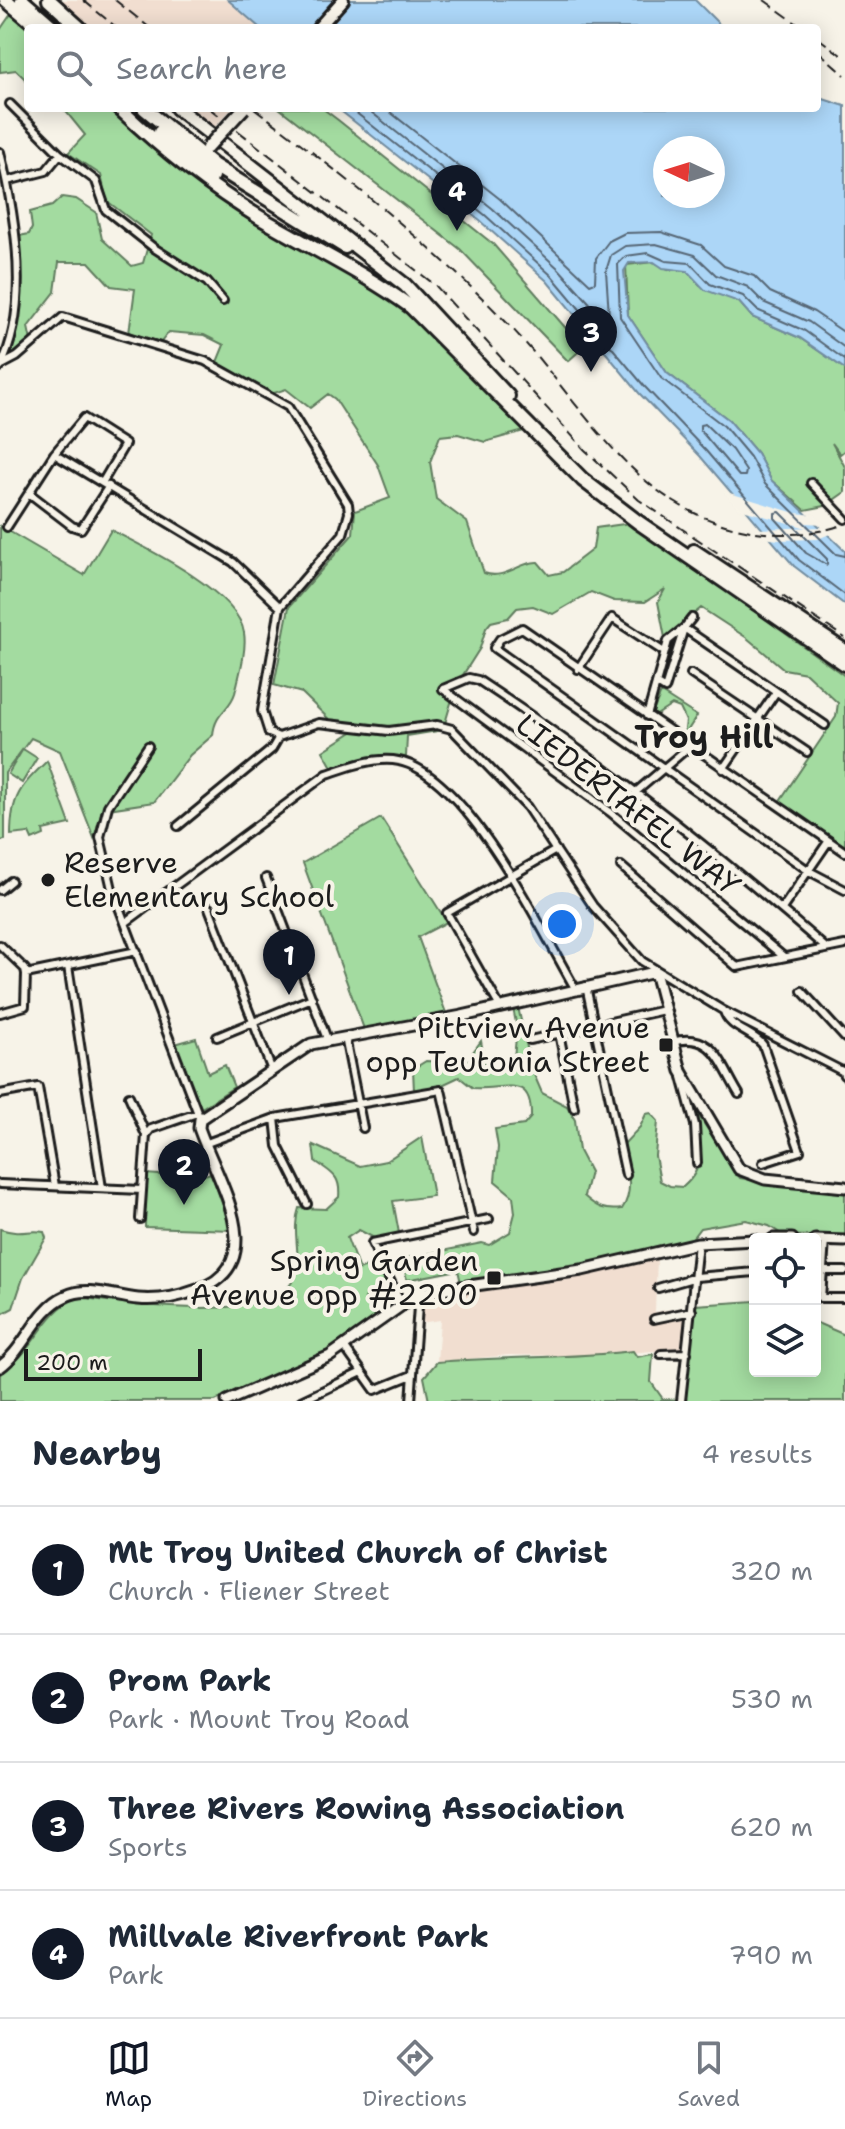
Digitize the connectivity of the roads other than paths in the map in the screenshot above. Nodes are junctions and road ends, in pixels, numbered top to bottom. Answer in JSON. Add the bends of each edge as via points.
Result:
{"nodes":[{"id":1,"x":6,"y":0,"type":"edge"},
{"id":2,"x":22,"y":0,"type":"edge"},
{"id":3,"x":30,"y":0,"type":"edge"},
{"id":4,"x":49,"y":0,"type":"edge"},
{"id":5,"x":343,"y":0,"type":"edge"},
{"id":6,"x":34,"y":24,"type":"edge"},
{"id":7,"x":49,"y":24,"type":"edge"},
{"id":8,"x":57,"y":24,"type":"edge"},
{"id":9,"x":76,"y":24,"type":"edge"},
{"id":10,"x":322,"y":24,"type":"edge"},
{"id":11,"x":10,"y":104,"type":"dead end"},
{"id":12,"x":123,"y":112,"type":"edge"},
{"id":13,"x":133,"y":112,"type":"edge"},
{"id":14,"x":139,"y":112,"type":"edge"},
{"id":15,"x":149,"y":112,"type":"edge"},
{"id":16,"x":182,"y":112,"type":"edge"},
{"id":17,"x":240,"y":112,"type":"edge"},
{"id":18,"x":163,"y":136,"type":"junction"},
{"id":19,"x":0,"y":152,"type":"edge"},
{"id":20,"x":60,"y":154,"type":"junction"},
{"id":21,"x":201,"y":155,"type":"junction"},
{"id":22,"x":7,"y":181,"type":"junction"},
{"id":23,"x":405,"y":285,"type":"junction"},
{"id":24,"x":383,"y":287,"type":"junction"},
{"id":25,"x":223,"y":301,"type":"dead end"},
{"id":26,"x":0,"y":366,"type":"edge"},
{"id":27,"x":54,"y":454,"type":"junction"},
{"id":28,"x":811,"y":483,"type":"dead end"},
{"id":29,"x":105,"y":485,"type":"junction"},
{"id":30,"x":29,"y":493,"type":"junction"},
{"id":31,"x":845,"y":519,"type":"edge"},
{"id":32,"x":7,"y":527,"type":"dead end"},
{"id":33,"x":280,"y":607,"type":"junction"},
{"id":34,"x":692,"y":618,"type":"dead end"},
{"id":35,"x":684,"y":628,"type":"junction"},
{"id":36,"x":845,"y":651,"type":"edge"},
{"id":37,"x":664,"y":652,"type":"junction"},
{"id":38,"x":845,"y":666,"type":"edge"},
{"id":39,"x":578,"y":669,"type":"junction"},
{"id":40,"x":691,"y":674,"type":"dead end"},
{"id":41,"x":657,"y":684,"type":"junction"},
{"id":42,"x":776,"y":692,"type":"junction"},
{"id":43,"x":647,"y":716,"type":"junction"},
{"id":44,"x":757,"y":719,"type":"junction"},
{"id":45,"x":825,"y":725,"type":"dead end"},
{"id":46,"x":279,"y":737,"type":"junction"},
{"id":47,"x":148,"y":746,"type":"dead end"},
{"id":48,"x":690,"y":746,"type":"junction"},
{"id":49,"x":807,"y":752,"type":"dead end"},
{"id":50,"x":664,"y":769,"type":"junction"},
{"id":51,"x":723,"y":769,"type":"junction"},
{"id":52,"x":637,"y":791,"type":"junction"},
{"id":53,"x":178,"y":826,"type":"dead end"},
{"id":54,"x":828,"y":842,"type":"junction"},
{"id":55,"x":556,"y":850,"type":"junction"},
{"id":56,"x":845,"y":852,"type":"edge"},
{"id":57,"x":621,"y":866,"type":"dead end"},
{"id":58,"x":809,"y":871,"type":"junction"},
{"id":59,"x":509,"y":875,"type":"junction"},
{"id":60,"x":266,"y":878,"type":"dead end"},
{"id":61,"x":11,"y":881,"type":"dead end"},
{"id":62,"x":0,"y":890,"type":"edge"},
{"id":63,"x":845,"y":890,"type":"edge"},
{"id":64,"x":209,"y":908,"type":"dead end"},
{"id":65,"x":782,"y":909,"type":"junction"},
{"id":66,"x":125,"y":923,"type":"junction"},
{"id":67,"x":0,"y":945,"type":"edge"},
{"id":68,"x":845,"y":945,"type":"edge"},
{"id":69,"x":826,"y":948,"type":"junction"},
{"id":70,"x":137,"y":951,"type":"junction"},
{"id":71,"x":784,"y":957,"type":"junction"},
{"id":72,"x":68,"y":966,"type":"junction"},
{"id":73,"x":655,"y":972,"type":"junction"},
{"id":74,"x":26,"y":974,"type":"junction"},
{"id":75,"x":586,"y":986,"type":"junction"},
{"id":76,"x":575,"y":988,"type":"junction"},
{"id":77,"x":802,"y":991,"type":"dead end"},
{"id":78,"x":312,"y":998,"type":"junction"},
{"id":79,"x":500,"y":1007,"type":"junction"},
{"id":80,"x":664,"y":1010,"type":"junction"},
{"id":81,"x":724,"y":1011,"type":"junction"},
{"id":82,"x":0,"y":1013,"type":"edge"},
{"id":83,"x":253,"y":1021,"type":"junction"},
{"id":84,"x":595,"y":1027,"type":"junction"},
{"id":85,"x":559,"y":1033,"type":"junction"},
{"id":86,"x":345,"y":1036,"type":"junction"},
{"id":87,"x":217,"y":1037,"type":"dead end"},
{"id":88,"x":845,"y":1038,"type":"edge"},
{"id":89,"x":327,"y":1039,"type":"junction"},
{"id":90,"x":530,"y":1040,"type":"dead end"},
{"id":91,"x":671,"y":1042,"type":"junction"},
{"id":92,"x":271,"y":1068,"type":"junction"},
{"id":93,"x":681,"y":1071,"type":"junction"},
{"id":94,"x":845,"y":1073,"type":"edge"},
{"id":95,"x":0,"y":1094,"type":"edge"},
{"id":96,"x":739,"y":1094,"type":"dead end"},
{"id":97,"x":129,"y":1096,"type":"dead end"},
{"id":98,"x":358,"y":1105,"type":"junction"},
{"id":99,"x":574,"y":1108,"type":"dead end"},
{"id":100,"x":198,"y":1116,"type":"junction"},
{"id":101,"x":275,"y":1118,"type":"junction"},
{"id":102,"x":363,"y":1128,"type":"dead end"},
{"id":103,"x":146,"y":1135,"type":"junction"},
{"id":104,"x":204,"y":1144,"type":"junction"},
{"id":105,"x":697,"y":1163,"type":"dead end"},
{"id":106,"x":763,"y":1163,"type":"dead end"},
{"id":107,"x":626,"y":1175,"type":"dead end"},
{"id":108,"x":0,"y":1184,"type":"edge"},
{"id":109,"x":55,"y":1186,"type":"junction"},
{"id":110,"x":845,"y":1187,"type":"edge"},
{"id":111,"x":102,"y":1188,"type":"junction"},
{"id":112,"x":142,"y":1190,"type":"junction"},
{"id":113,"x":307,"y":1204,"type":"dead end"},
{"id":114,"x":140,"y":1219,"type":"dead end"},
{"id":115,"x":489,"y":1219,"type":"dead end"},
{"id":116,"x":472,"y":1222,"type":"junction"},
{"id":117,"x":474,"y":1232,"type":"dead end"},
{"id":118,"x":749,"y":1240,"type":"edge"},
{"id":119,"x":821,"y":1240,"type":"edge"},
{"id":120,"x":845,"y":1241,"type":"edge"},
{"id":121,"x":698,"y":1243,"type":"junction"},
{"id":122,"x":821,"y":1271,"type":"edge"},
{"id":123,"x":845,"y":1271,"type":"edge"},
{"id":124,"x":749,"y":1273,"type":"edge"},
{"id":125,"x":696,"y":1277,"type":"junction"},
{"id":126,"x":658,"y":1288,"type":"dead end"},
{"id":127,"x":419,"y":1293,"type":"junction"},
{"id":128,"x":821,"y":1298,"type":"edge"},
{"id":129,"x":845,"y":1298,"type":"edge"},
{"id":130,"x":402,"y":1306,"type":"junction"},
{"id":131,"x":692,"y":1311,"type":"junction"},
{"id":132,"x":654,"y":1319,"type":"dead end"},
{"id":133,"x":345,"y":1348,"type":"junction"},
{"id":134,"x":687,"y":1353,"type":"junction"},
{"id":135,"x":661,"y":1354,"type":"dead end"},
{"id":136,"x":0,"y":1367,"type":"edge"},
{"id":137,"x":362,"y":1372,"type":"junction"},
{"id":138,"x":412,"y":1375,"type":"junction"},
{"id":139,"x":227,"y":1401,"type":"edge"},
{"id":140,"x":301,"y":1401,"type":"edge"},
{"id":141,"x":411,"y":1401,"type":"edge"},
{"id":142,"x":681,"y":1401,"type":"edge"}],
"edges":[{"from":1,"to":6,"type":"highway"},
{"from":2,"to":7,"type":"highway"},
{"from":3,"to":8,"type":"highway"},
{"from":4,"to":9,"type":"highway"},
{"from":5,"to":10,"type":"main road"},
{"from":11,"to":20,"type":"street"},
{"from":12,"to":24,"type":"highway","via":[[227,196]]},
{"from":13,"to":18,"type":"highway"},
{"from":14,"to":18,"type":"highway"},
{"from":15,"to":21,"type":"highway"},
{"from":16,"to":23,"type":"highway"},
{"from":17,"to":21,"type":"main road","bridge":true},
{"from":18,"to":21,"type":"highway"},
{"from":19,"to":22,"type":"street"},
{"from":20,"to":22,"type":"street","via":[[46,171]]},
{"from":20,"to":25,"type":"street","via":[[96,181],[106,210],[207,282]]},
{"from":21,"to":23,"type":"highway","via":[[261,198]]},
{"from":21,"to":24,"type":"highway"},
{"from":22,"to":26,"type":"street","via":[[16,236],[16,297],[10,346]]},
{"from":23,"to":36,"type":"highway","via":[[534,424],[604,487]]},
{"from":24,"to":38,"type":"highway","via":[[440,334],[583,480]]},
{"from":26,"to":33,"type":"street","via":[[63,317],[205,361],[288,407],[349,513],[343,534]]},
{"from":27,"to":29,"type":"street"},
{"from":27,"to":29,"type":"street","via":[[84,418],[124,441]]},
{"from":27,"to":30,"type":"street"},
{"from":28,"to":31,"type":"street"},
{"from":29,"to":30,"type":"street","via":[[81,529]]},
{"from":29,"to":33,"type":"street","via":[[233,562]]},
{"from":30,"to":32,"type":"street"},
{"from":33,"to":46,"type":"street","via":[[261,717],[269,733]]},
{"from":34,"to":35,"type":"street"},
{"from":35,"to":37,"type":"street"},
{"from":35,"to":41,"type":"street","via":[[665,689]]},
{"from":35,"to":42,"type":"street"},
{"from":37,"to":39,"type":"street","via":[[612,618]]},
{"from":37,"to":41,"type":"street"},
{"from":39,"to":43,"type":"street"},
{"from":39,"to":50,"type":"street","via":[[522,628],[494,648]]},
{"from":40,"to":44,"type":"street"},
{"from":41,"to":43,"type":"street"},
{"from":42,"to":44,"type":"street"},
{"from":42,"to":45,"type":"street"},
{"from":43,"to":48,"type":"street"},
{"from":44,"to":49,"type":"street"},
{"from":44,"to":51,"type":"street"},
{"from":46,"to":53,"type":"street","via":[[272,749]]},
{"from":46,"to":55,"type":"street","via":[[319,723],[389,731],[446,726],[527,807]]},
{"from":47,"to":66,"type":"street","via":[[108,806],[100,828]]},
{"from":48,"to":50,"type":"street"},
{"from":48,"to":51,"type":"street"},
{"from":50,"to":52,"type":"street"},
{"from":50,"to":58,"type":"street"},
{"from":51,"to":54,"type":"street"},
{"from":52,"to":65,"type":"street"},
{"from":52,"to":71,"type":"street","name":"LIEDERTAFEL WAY","via":[[478,680],[469,678],[443,689],[610,812]]},
{"from":54,"to":56,"type":"street"},
{"from":54,"to":58,"type":"street"},
{"from":55,"to":59,"type":"street"},
{"from":55,"to":73,"type":"street","via":[[603,919]]},
{"from":57,"to":71,"type":"street","via":[[737,967]]},
{"from":58,"to":63,"type":"street"},
{"from":58,"to":65,"type":"street"},
{"from":59,"to":66,"type":"street","via":[[477,824],[431,775],[406,763],[380,760],[327,774]]},
{"from":59,"to":76,"type":"street"},
{"from":59,"to":79,"type":"street","via":[[447,913]]},
{"from":60,"to":78,"type":"street"},
{"from":61,"to":62,"type":"street"},
{"from":64,"to":83,"type":"street"},
{"from":65,"to":69,"type":"street"},
{"from":66,"to":70,"type":"street"},
{"from":67,"to":74,"type":"street"},
{"from":68,"to":69,"type":"street"},
{"from":69,"to":71,"type":"street"},
{"from":70,"to":72,"type":"street"},
{"from":70,"to":100,"type":"street"},
{"from":72,"to":74,"type":"street"},
{"from":72,"to":111,"type":"street"},
{"from":73,"to":75,"type":"street"},
{"from":73,"to":80,"type":"street"},
{"from":73,"to":81,"type":"street"},
{"from":74,"to":82,"type":"street","via":[[25,1006]]},
{"from":75,"to":76,"type":"street"},
{"from":75,"to":84,"type":"street"},
{"from":76,"to":79,"type":"street"},
{"from":77,"to":88,"type":"street"},
{"from":78,"to":83,"type":"street"},
{"from":78,"to":89,"type":"street"},
{"from":79,"to":86,"type":"street"},
{"from":80,"to":84,"type":"street"},
{"from":80,"to":91,"type":"street"},
{"from":81,"to":94,"type":"street"},
{"from":81,"to":106,"type":"street","via":[[729,1021],[763,1045],[800,1151]]},
{"from":83,"to":87,"type":"street"},
{"from":83,"to":92,"type":"street"},
{"from":84,"to":85,"type":"street"},
{"from":84,"to":107,"type":"street"},
{"from":85,"to":90,"type":"street"},
{"from":85,"to":99,"type":"street"},
{"from":86,"to":89,"type":"street"},
{"from":86,"to":98,"type":"street"},
{"from":89,"to":92,"type":"street"},
{"from":91,"to":93,"type":"street"},
{"from":91,"to":96,"type":"street","via":[[703,1041]]},
{"from":92,"to":100,"type":"street"},
{"from":93,"to":105,"type":"street","via":[[695,1125]]},
{"from":93,"to":110,"type":"street","via":[[739,1169],[765,1179]]},
{"from":95,"to":109,"type":"street","via":[[38,1087]]},
{"from":97,"to":103,"type":"street"},
{"from":98,"to":101,"type":"street"},
{"from":98,"to":102,"type":"street"},
{"from":98,"to":116,"type":"street","via":[[441,1090]]},
{"from":100,"to":103,"type":"street"},
{"from":100,"to":104,"type":"street"},
{"from":101,"to":104,"type":"street"},
{"from":101,"to":113,"type":"street","via":[[278,1146]]},
{"from":103,"to":112,"type":"street"},
{"from":104,"to":136,"type":"street","via":[[237,1237],[234,1261],[223,1277],[159,1300],[84,1291],[66,1295]]},
{"from":108,"to":109,"type":"street"},
{"from":109,"to":111,"type":"street"},
{"from":111,"to":112,"type":"street"},
{"from":112,"to":114,"type":"street"},
{"from":115,"to":116,"type":"street"},
{"from":116,"to":117,"type":"street"},
{"from":116,"to":130,"type":"street","via":[[372,1243]]},
{"from":118,"to":121,"type":"street"},
{"from":119,"to":120,"type":"street"},
{"from":121,"to":125,"type":"street"},
{"from":121,"to":127,"type":"street","via":[[582,1270]]},
{"from":122,"to":123,"type":"street"},
{"from":124,"to":125,"type":"street"},
{"from":125,"to":126,"type":"street"},
{"from":125,"to":131,"type":"street"},
{"from":127,"to":130,"type":"street"},
{"from":127,"to":138,"type":"street"},
{"from":128,"to":129,"type":"street"},
{"from":130,"to":133,"type":"street"},
{"from":131,"to":132,"type":"street"},
{"from":131,"to":134,"type":"street"},
{"from":133,"to":137,"type":"street"},
{"from":133,"to":139,"type":"street"},
{"from":134,"to":135,"type":"street"},
{"from":134,"to":142,"type":"street"},
{"from":137,"to":138,"type":"street","via":[[375,1390]]},
{"from":137,"to":140,"type":"street"},
{"from":138,"to":141,"type":"street"}]}
